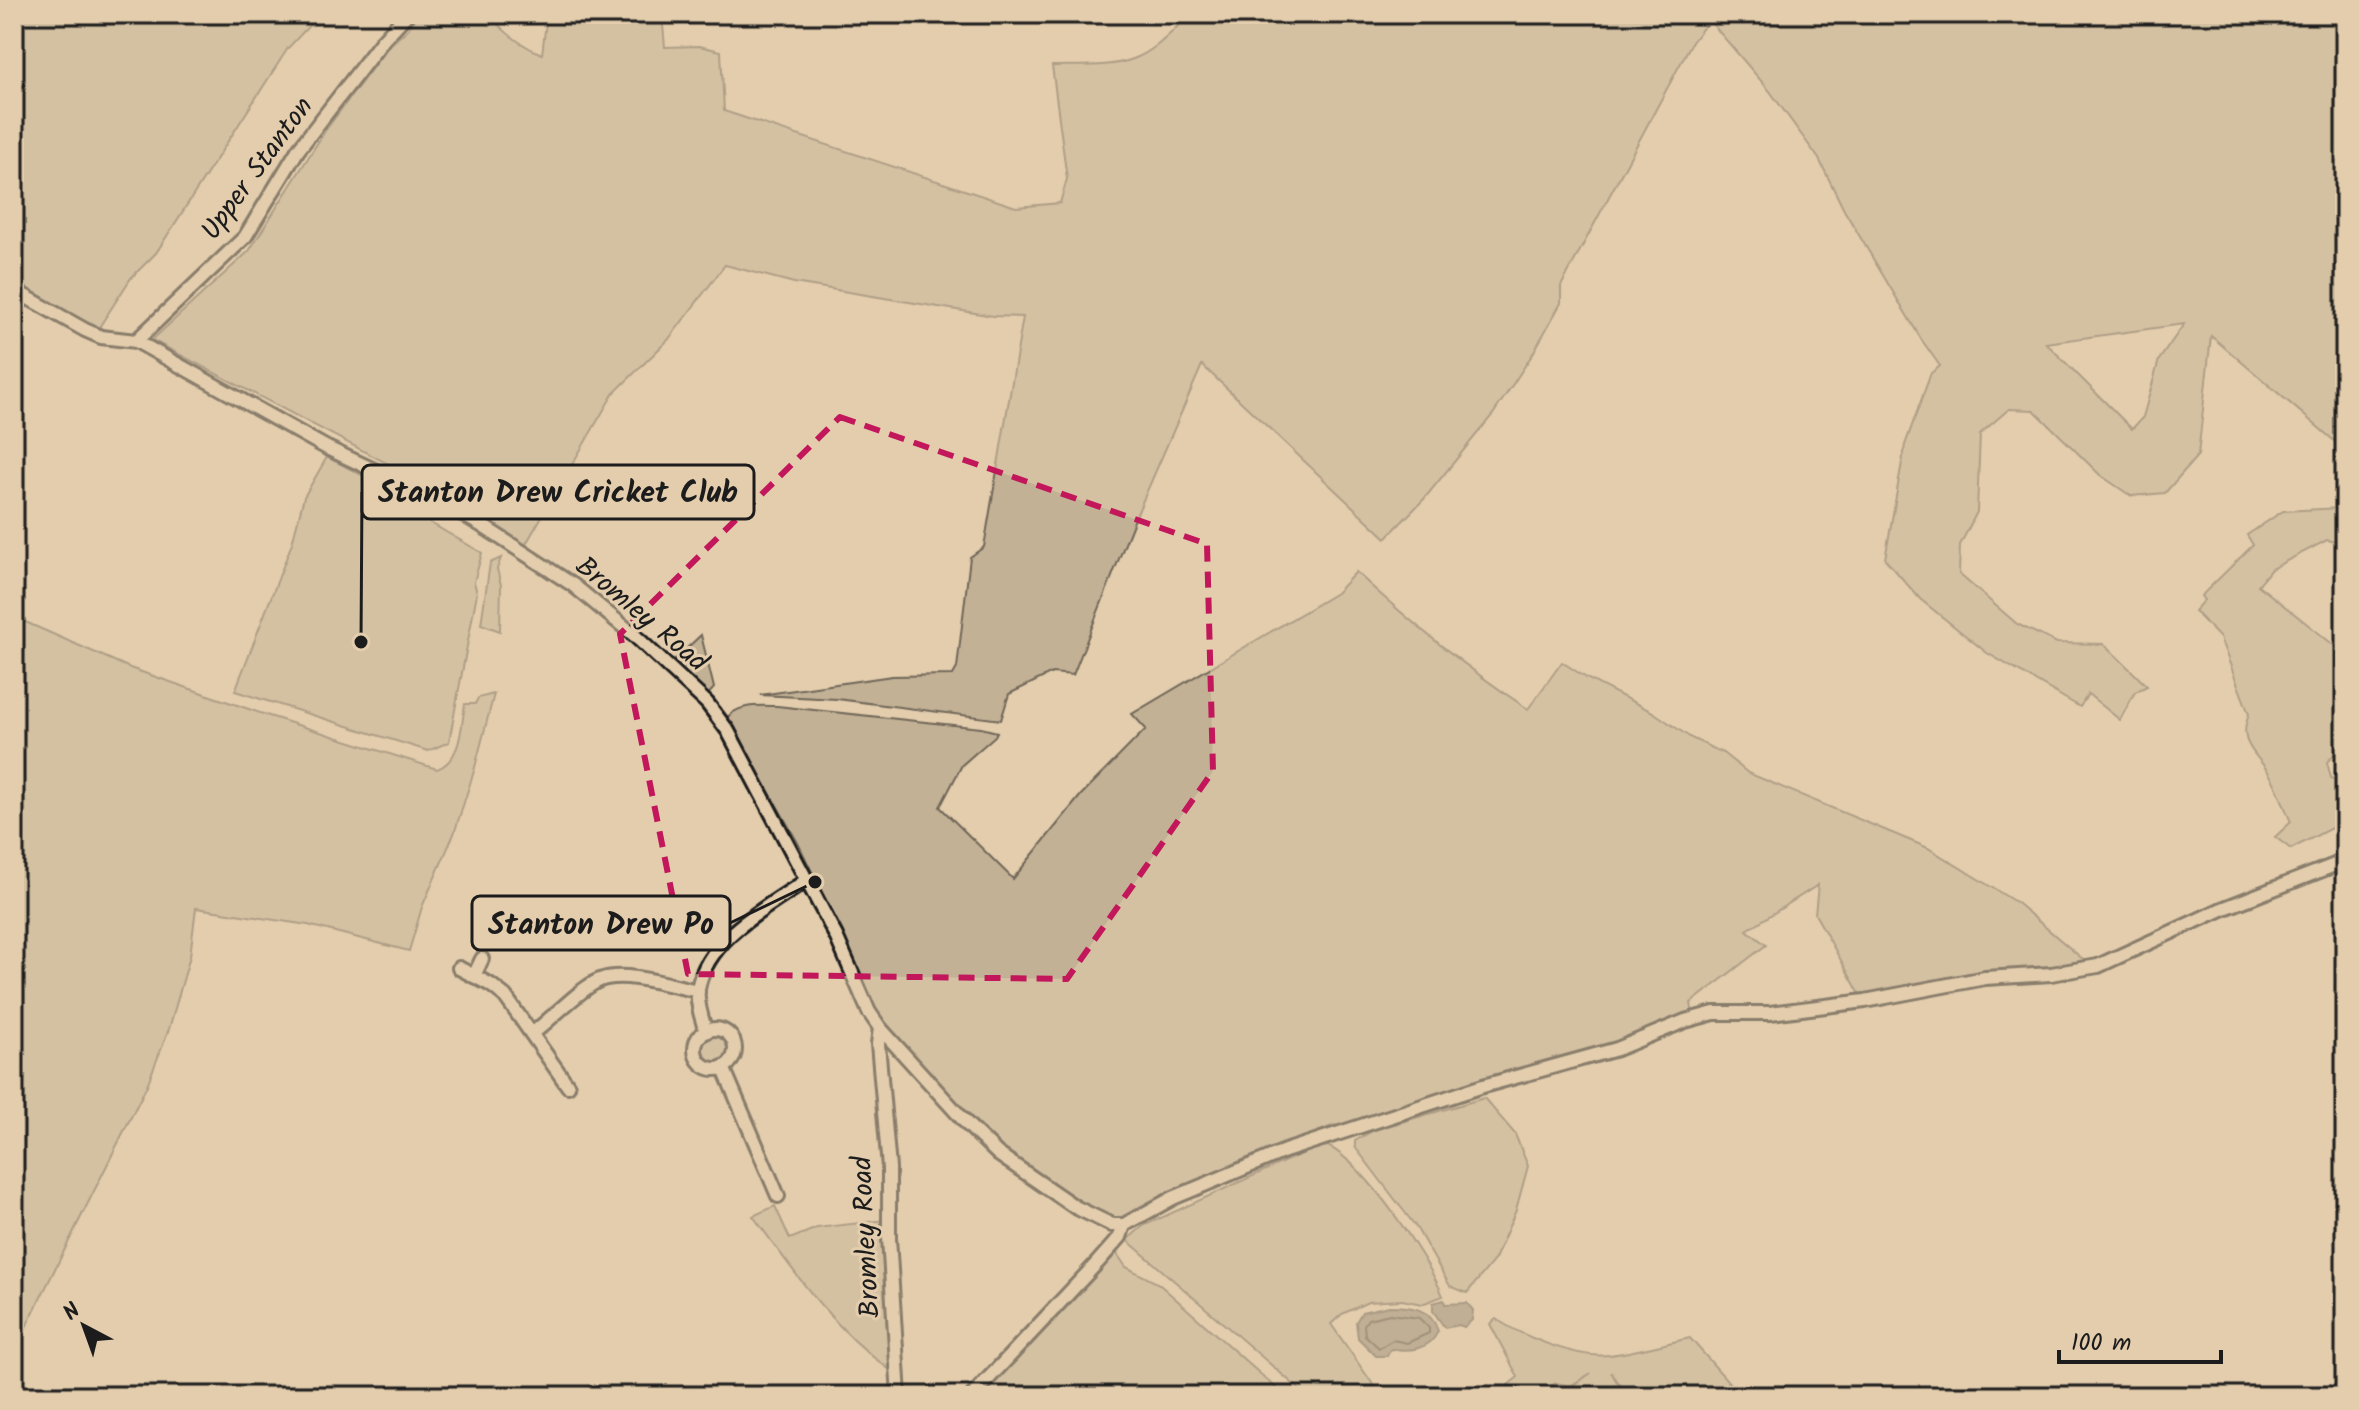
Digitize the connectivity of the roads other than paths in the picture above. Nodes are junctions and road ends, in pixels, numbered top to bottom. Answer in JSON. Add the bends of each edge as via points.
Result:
{"nodes":[{"id":1,"x":407,"y":14,"type":"edge"},
{"id":2,"x":14,"y":290,"type":"edge"},
{"id":3,"x":136,"y":341,"type":"junction"},
{"id":4,"x":2345,"y":861,"type":"edge"},
{"id":5,"x":807,"y":880,"type":"junction"},
{"id":6,"x":482,"y":959,"type":"dead end"},
{"id":7,"x":459,"y":968,"type":"dead end"},
{"id":8,"x":474,"y":976,"type":"junction"},
{"id":9,"x":698,"y":991,"type":"junction"},
{"id":10,"x":880,"y":1028,"type":"junction"},
{"id":11,"x":706,"y":1032,"type":"junction"},
{"id":12,"x":532,"y":1034,"type":"junction"},
{"id":13,"x":723,"y":1067,"type":"junction"},
{"id":14,"x":568,"y":1086,"type":"dead end"},
{"id":15,"x":778,"y":1196,"type":"dead end"},
{"id":16,"x":1124,"y":1225,"type":"junction"},
{"id":17,"x":899,"y":1396,"type":"edge"},
{"id":18,"x":972,"y":1396,"type":"edge"}],
"edges":[{"from":1,"to":3,"type":"street","name":"Upper Stanton","via":[[298,150],[245,237]]},
{"from":2,"to":3,"type":"street","via":[[101,337]]},
{"from":3,"to":5,"type":"street","name":"Bromley Road","via":[[327,448],[444,503],[603,606],[715,712]]},
{"from":4,"to":16,"type":"street","via":[[2098,966],[1985,978],[1770,1013],[1714,1013],[1685,1021],[1617,1049],[1285,1151],[1173,1198]]},
{"from":5,"to":9,"type":"street","via":[[732,934],[711,961]]},
{"from":5,"to":10,"type":"street","name":"Bromley Road"},
{"from":6,"to":8,"type":"street"},
{"from":7,"to":8,"type":"street"},
{"from":8,"to":12,"type":"street","via":[[505,996]]},
{"from":9,"to":11,"type":"street"},
{"from":9,"to":12,"type":"street","via":[[628,977],[600,980]]},
{"from":10,"to":16,"type":"street","name":"Bromley Road","via":[[998,1154],[1075,1207],[1112,1225]]},
{"from":10,"to":17,"type":"street","name":"Bromley Road"},
{"from":11,"to":13,"type":"street","via":[[697,1041],[696,1056],[708,1068]]},
{"from":11,"to":13,"type":"street","via":[[720,1030],[733,1043],[733,1058]]},
{"from":12,"to":14,"type":"street"},
{"from":13,"to":15,"type":"street"},
{"from":16,"to":18,"type":"street","via":[[1097,1263]]}]}
